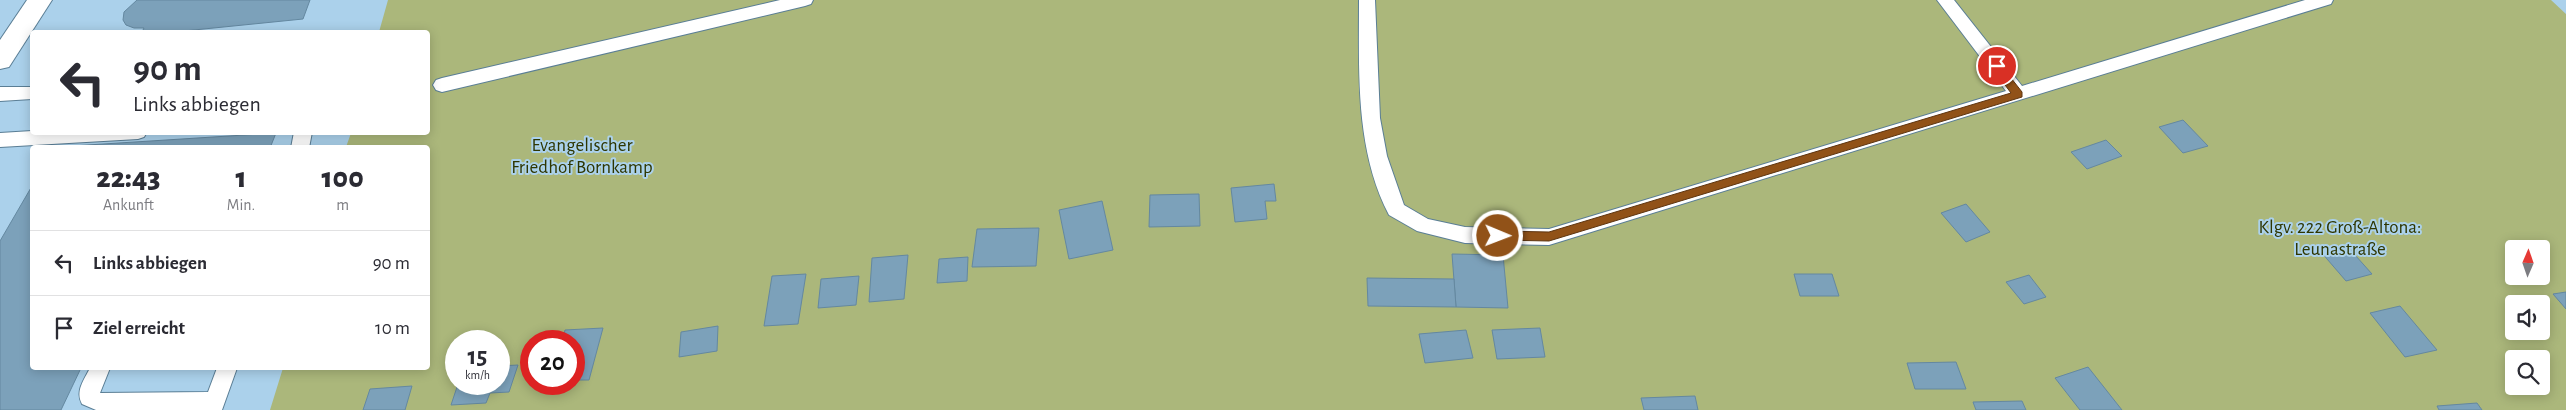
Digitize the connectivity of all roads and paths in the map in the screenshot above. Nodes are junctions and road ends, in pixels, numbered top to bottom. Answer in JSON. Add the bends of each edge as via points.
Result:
{"nodes":[{"id":1,"x":40,"y":0,"type":"edge"},
{"id":2,"x":805,"y":0,"type":"edge"},
{"id":3,"x":1366,"y":0,"type":"edge"},
{"id":4,"x":1945,"y":0,"type":"edge"},
{"id":5,"x":2326,"y":0,"type":"edge"},
{"id":6,"x":0,"y":60,"type":"edge"},
{"id":7,"x":442,"y":85,"type":"dead end"},
{"id":8,"x":30,"y":93,"type":"edge"},
{"id":9,"x":0,"y":94,"type":"edge"},
{"id":10,"x":2018,"y":94,"type":"junction"},
{"id":11,"x":86,"y":135,"type":"edge"},
{"id":12,"x":0,"y":140,"type":"edge"},
{"id":13,"x":99,"y":370,"type":"edge"},
{"id":14,"x":226,"y":370,"type":"edge"},
{"id":15,"x":214,"y":406,"type":"edge"}],
"edges":[{"from":1,"to":6,"type":"main road"},
{"from":2,"to":7,"type":"lane"},
{"from":3,"to":10,"type":"lane","via":[[1368,78],[1378,156],[1396,210],[1424,226],[1465,235],[1549,237]]},
{"from":4,"to":10,"type":"lane"},
{"from":5,"to":10,"type":"lane"},
{"from":8,"to":9,"type":"lane"},
{"from":11,"to":12,"type":"lane"},
{"from":13,"to":15,"type":"lane","via":[[89,390],[89,398],[99,402]]},
{"from":14,"to":15,"type":"lane"}]}
